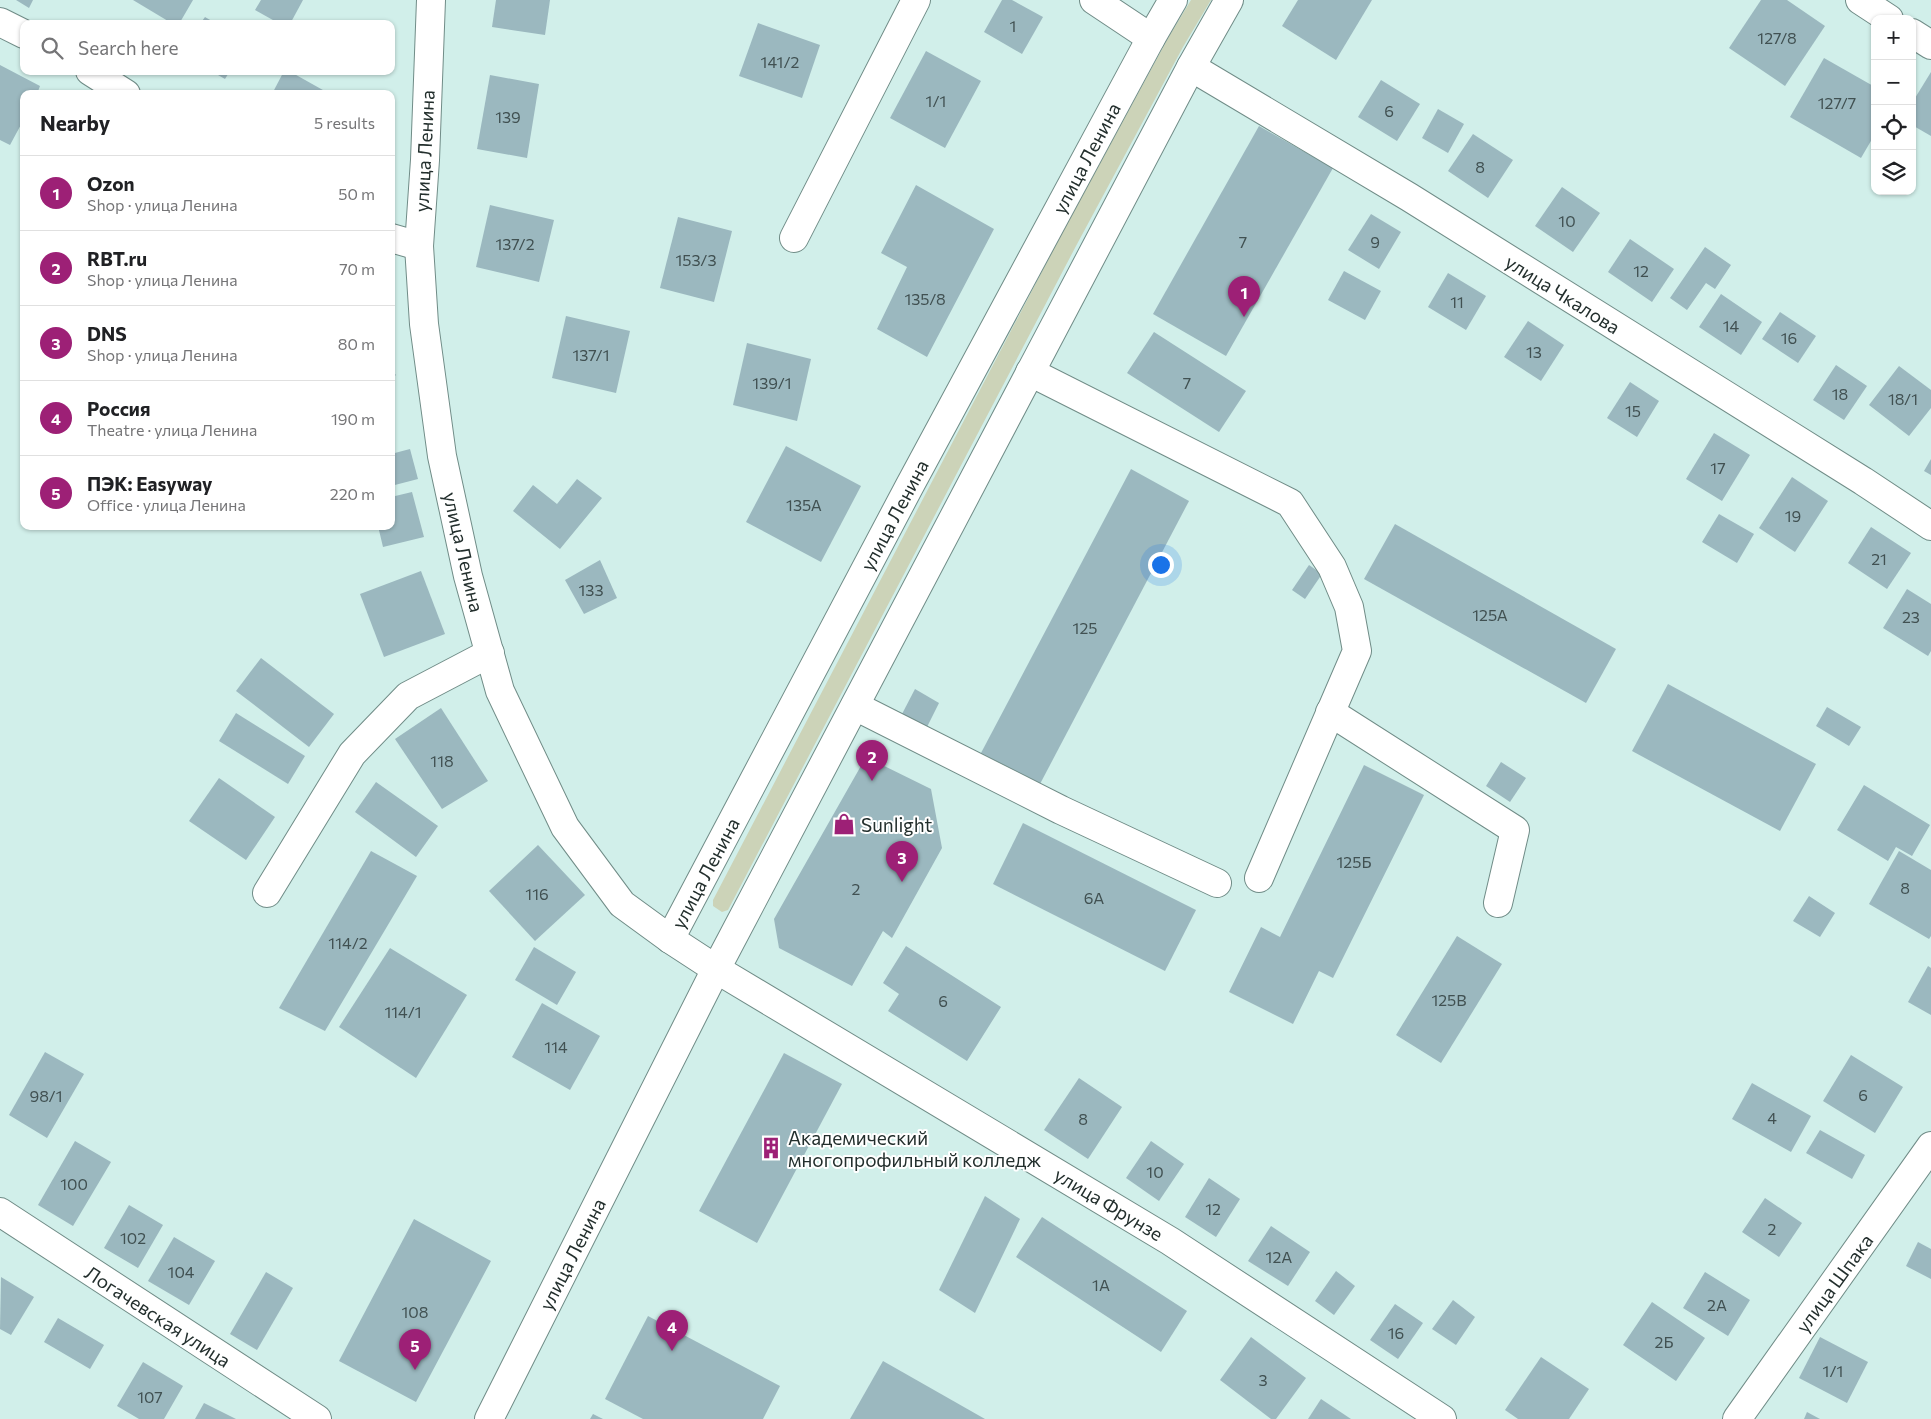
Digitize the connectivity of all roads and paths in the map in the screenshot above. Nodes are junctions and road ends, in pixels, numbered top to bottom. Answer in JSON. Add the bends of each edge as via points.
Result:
{"nodes":[{"id":1,"x":431,"y":0,"type":"edge"},
{"id":2,"x":916,"y":0,"type":"edge"},
{"id":3,"x":1094,"y":0,"type":"edge"},
{"id":4,"x":1174,"y":0,"type":"edge"},
{"id":5,"x":1230,"y":0,"type":"edge"},
{"id":6,"x":1860,"y":0,"type":"edge"},
{"id":7,"x":1883,"y":15,"type":"edge"},
{"id":8,"x":0,"y":22,"type":"edge"},
{"id":9,"x":20,"y":32,"type":"edge"},
{"id":10,"x":1916,"y":36,"type":"edge"},
{"id":11,"x":1151,"y":38,"type":"junction"},
{"id":12,"x":1931,"y":45,"type":"edge"},
{"id":13,"x":1191,"y":67,"type":"junction"},
{"id":14,"x":96,"y":75,"type":"edge"},
{"id":15,"x":120,"y":90,"type":"edge"},
{"id":16,"x":794,"y":238,"type":"dead end"},
{"id":17,"x":395,"y":239,"type":"edge"},
{"id":18,"x":419,"y":246,"type":"junction"},
{"id":19,"x":1030,"y":372,"type":"junction"},
{"id":20,"x":1931,"y":526,"type":"edge"},
{"id":21,"x":490,"y":653,"type":"junction"},
{"id":22,"x":855,"y":706,"type":"junction"},
{"id":23,"x":1330,"y":712,"type":"junction"},
{"id":24,"x":1259,"y":878,"type":"dead end"},
{"id":25,"x":1217,"y":883,"type":"dead end"},
{"id":26,"x":266,"y":893,"type":"dead end"},
{"id":27,"x":1498,"y":903,"type":"dead end"},
{"id":28,"x":670,"y":939,"type":"junction"},
{"id":29,"x":716,"y":969,"type":"junction"},
{"id":30,"x":1931,"y":1146,"type":"edge"},
{"id":31,"x":0,"y":1212,"type":"edge"},
{"id":32,"x":317,"y":1419,"type":"edge"},
{"id":33,"x":489,"y":1419,"type":"edge"},
{"id":34,"x":1442,"y":1419,"type":"edge"},
{"id":35,"x":1736,"y":1419,"type":"edge"}],
"edges":[{"from":1,"to":18,"type":"street","name":"улица Ленина"},
{"from":2,"to":16,"type":"street"},
{"from":3,"to":11,"type":"street"},
{"from":4,"to":11,"type":"street","name":"улица Ленина"},
{"from":5,"to":13,"type":"street","name":"улица Ленина"},
{"from":6,"to":7,"type":"street"},
{"from":8,"to":9,"type":"street"},
{"from":10,"to":12,"type":"street"},
{"from":11,"to":28,"type":"street","name":"улица Ленина"},
{"from":13,"to":19,"type":"street","name":"улица Ленина"},
{"from":13,"to":20,"type":"street","name":"улица Чкалова","via":[[1417,203]]},
{"from":14,"to":15,"type":"street"},
{"from":17,"to":18,"type":"street"},
{"from":18,"to":21,"type":"street","name":"улица Ленина","via":[[424,324],[442,456],[468,576]]},
{"from":19,"to":22,"type":"street","name":"улица Ленина"},
{"from":19,"to":23,"type":"street","via":[[1290,503],[1332,567],[1349,607],[1357,650]]},
{"from":21,"to":26,"type":"street","via":[[408,696],[352,754]]},
{"from":21,"to":28,"type":"street","name":"улица Ленина","via":[[500,691],[565,826],[622,904]]},
{"from":22,"to":25,"type":"street","via":[[1061,810]]},
{"from":22,"to":29,"type":"street","name":"улица Ленина"},
{"from":23,"to":24,"type":"street"},
{"from":23,"to":27,"type":"street","via":[[1515,830]]},
{"from":28,"to":29,"type":"street","name":"улица Фрунзе"},
{"from":29,"to":33,"type":"street","name":"улица Ленина"},
{"from":29,"to":34,"type":"street","name":"улица Фрунзе","via":[[1170,1241]]},
{"from":30,"to":35,"type":"street","name":"улица Шпака"},
{"from":31,"to":32,"type":"street","name":"Логачевская улица"}]}
